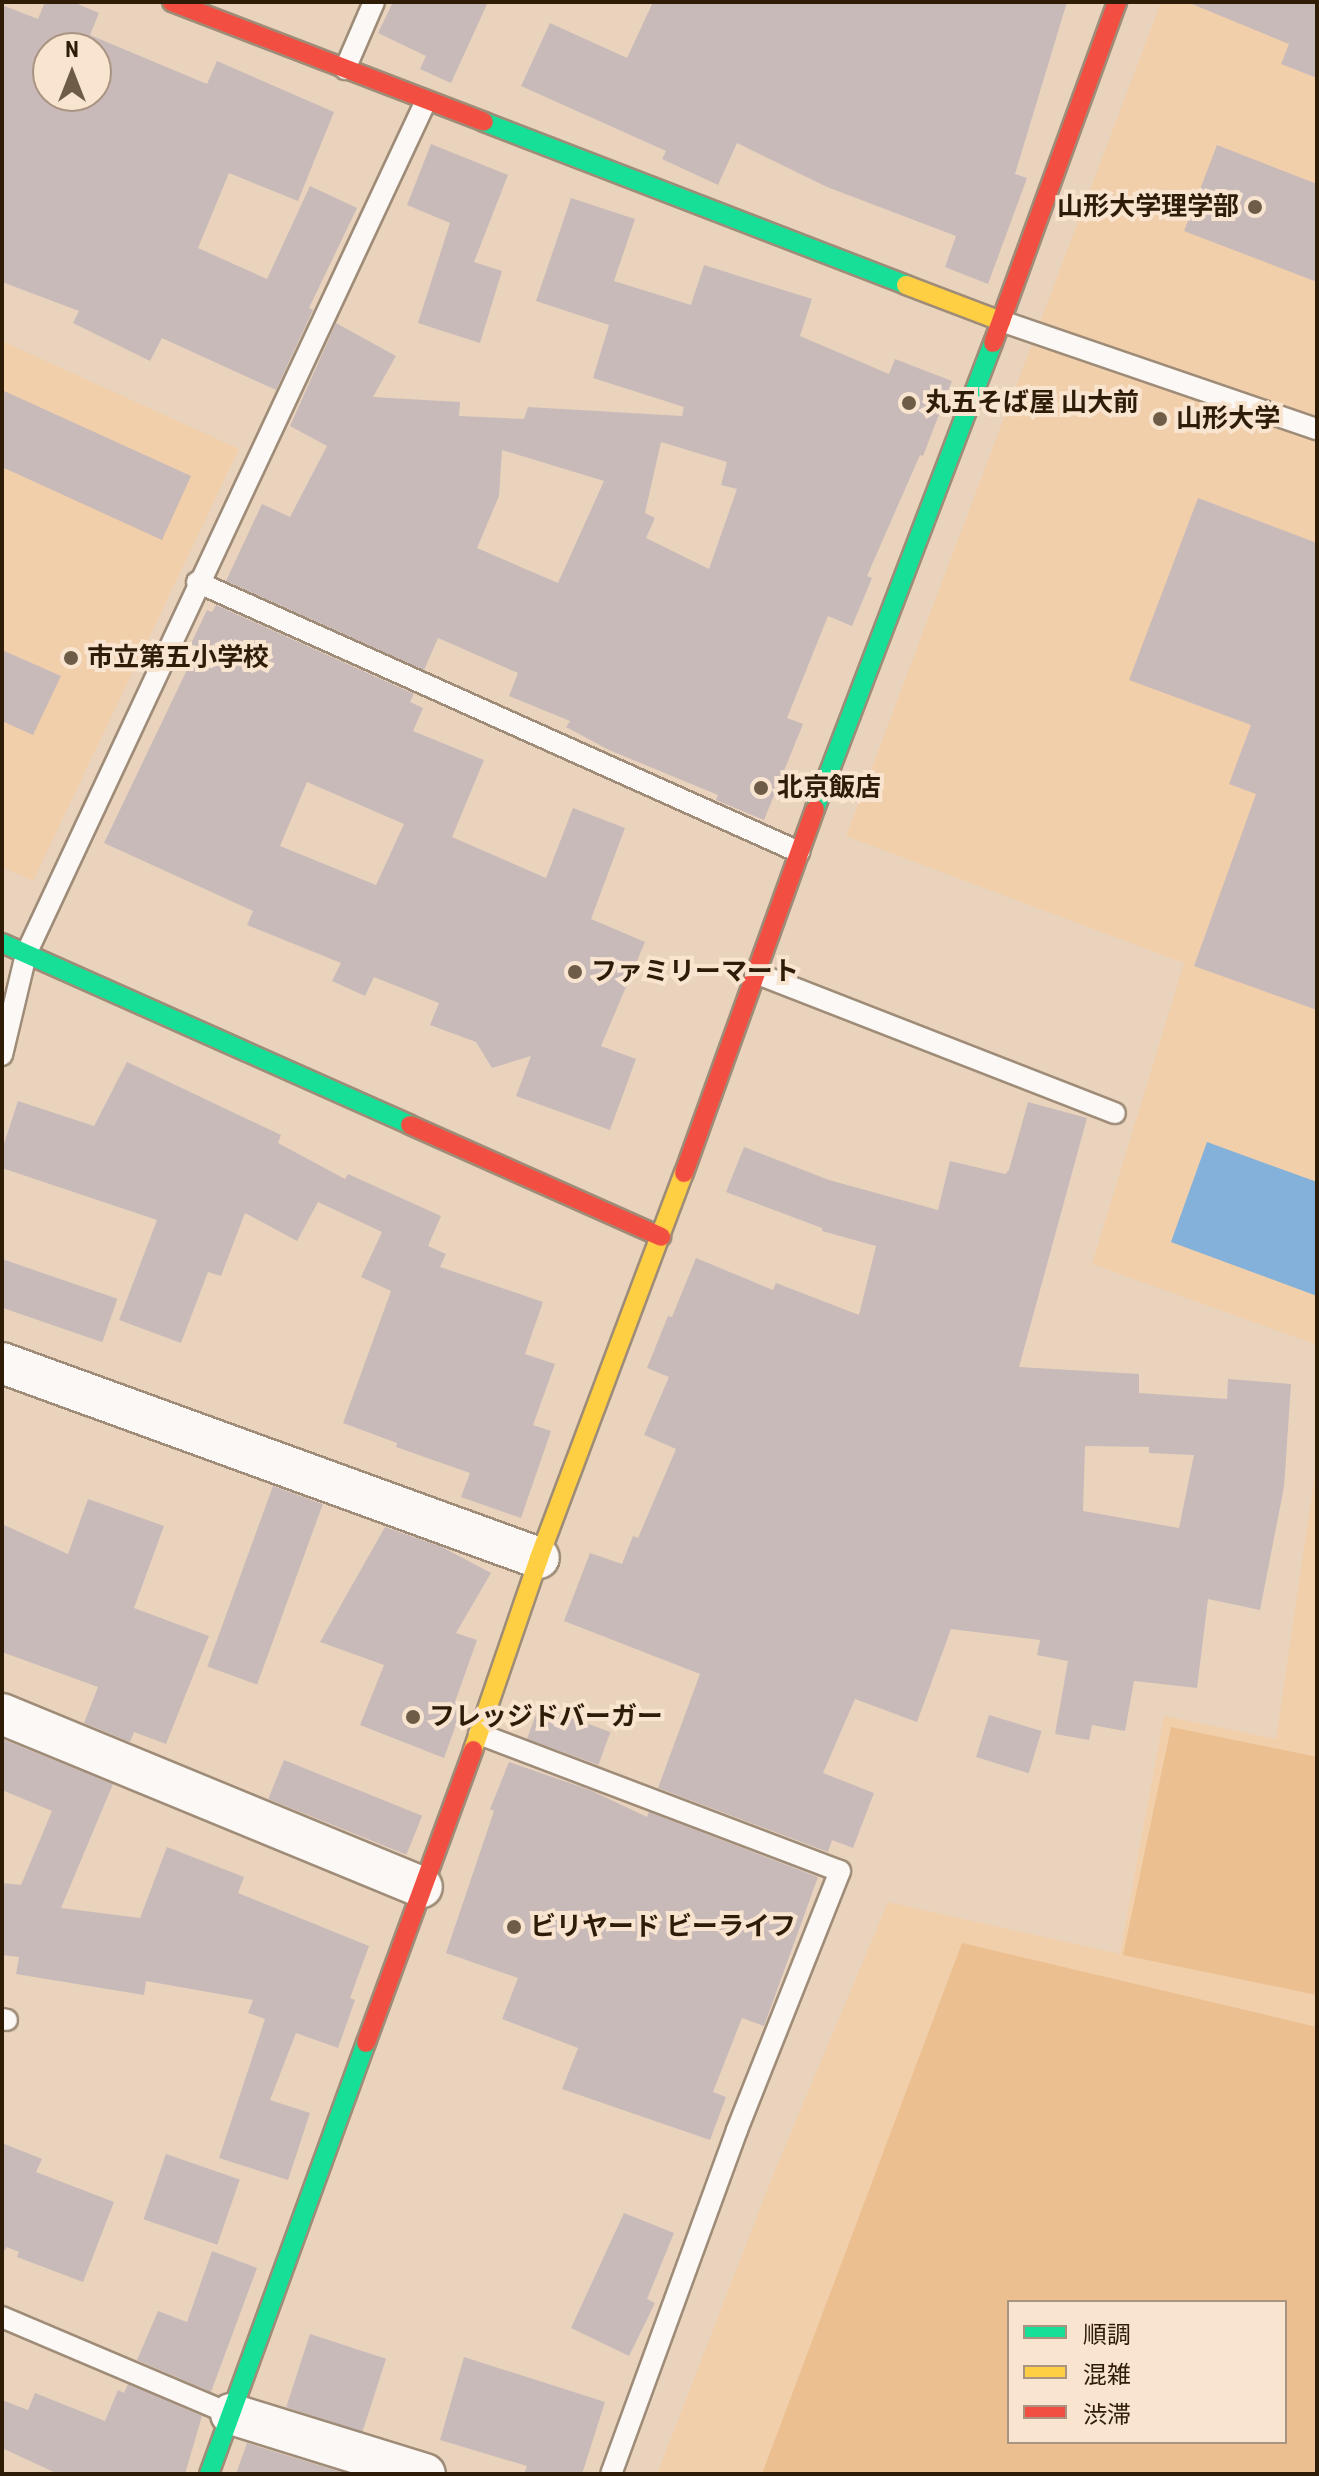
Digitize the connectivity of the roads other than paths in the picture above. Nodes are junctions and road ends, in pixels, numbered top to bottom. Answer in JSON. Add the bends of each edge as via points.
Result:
{"nodes":[{"id":1,"x":172,"y":2,"type":"edge"},
{"id":2,"x":374,"y":2,"type":"edge"},
{"id":3,"x":1117,"y":2,"type":"edge"},
{"id":4,"x":345,"y":69,"type":"junction"},
{"id":5,"x":426,"y":101,"type":"junction"},
{"id":6,"x":1001,"y":321,"type":"junction"},
{"id":7,"x":1317,"y":429,"type":"edge"},
{"id":8,"x":197,"y":582,"type":"junction"},
{"id":9,"x":799,"y":852,"type":"junction"},
{"id":10,"x":2,"y":943,"type":"edge"},
{"id":11,"x":26,"y":954,"type":"junction"},
{"id":12,"x":758,"y":974,"type":"junction"},
{"id":13,"x":2,"y":1055,"type":"edge"},
{"id":14,"x":1115,"y":1113,"type":"dead end"},
{"id":15,"x":661,"y":1237,"type":"junction"},
{"id":16,"x":2,"y":1363,"type":"edge"},
{"id":17,"x":539,"y":1558,"type":"junction"},
{"id":18,"x":2,"y":1714,"type":"edge"},
{"id":19,"x":479,"y":1734,"type":"junction"},
{"id":20,"x":422,"y":1887,"type":"junction"},
{"id":21,"x":2,"y":2317,"type":"edge"},
{"id":22,"x":231,"y":2414,"type":"junction"},
{"id":23,"x":209,"y":2474,"type":"edge"},
{"id":24,"x":425,"y":2474,"type":"edge"},
{"id":25,"x":611,"y":2474,"type":"edge"}],
"edges":[{"from":1,"to":4,"type":"street"},
{"from":2,"to":4,"type":"lane"},
{"from":3,"to":6,"type":"street"},
{"from":4,"to":5,"type":"street"},
{"from":5,"to":6,"type":"street"},
{"from":5,"to":8,"type":"lane"},
{"from":6,"to":7,"type":"lane"},
{"from":6,"to":9,"type":"street"},
{"from":8,"to":9,"type":"lane"},
{"from":8,"to":11,"type":"lane"},
{"from":9,"to":12,"type":"street"},
{"from":10,"to":11,"type":"street"},
{"from":11,"to":13,"type":"lane"},
{"from":11,"to":15,"type":"street"},
{"from":12,"to":14,"type":"lane"},
{"from":12,"to":15,"type":"street"},
{"from":15,"to":17,"type":"street"},
{"from":16,"to":17,"type":"street"},
{"from":17,"to":19,"type":"street"},
{"from":18,"to":20,"type":"street"},
{"from":19,"to":20,"type":"street"},
{"from":19,"to":25,"type":"lane","via":[[840,1871],[737,2130]]},
{"from":20,"to":22,"type":"street"},
{"from":21,"to":22,"type":"lane"},
{"from":22,"to":23,"type":"street"},
{"from":22,"to":24,"type":"street"}]}
